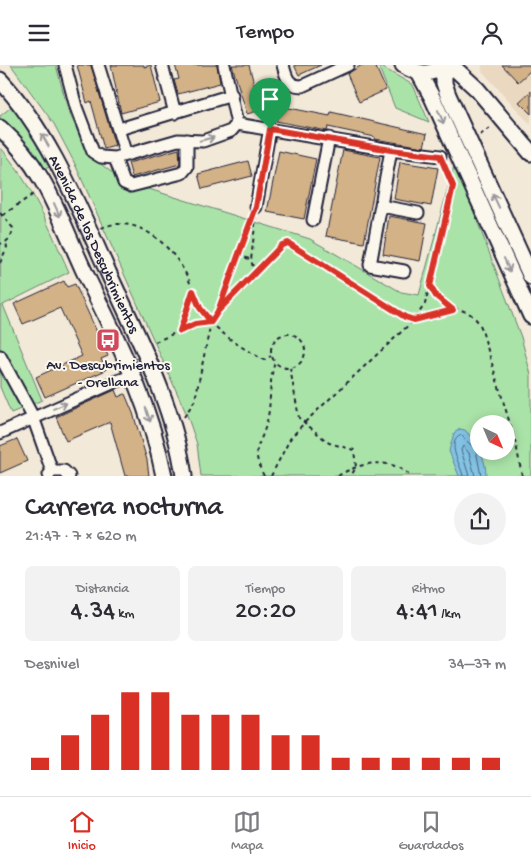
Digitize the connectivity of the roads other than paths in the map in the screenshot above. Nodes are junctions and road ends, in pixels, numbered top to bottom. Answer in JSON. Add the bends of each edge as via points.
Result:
{"nodes":[{"id":1,"x":65,"y":65,"type":"edge"},
{"id":2,"x":98,"y":65,"type":"edge"},
{"id":3,"x":162,"y":65,"type":"edge"},
{"id":4,"x":224,"y":65,"type":"edge"},
{"id":5,"x":283,"y":65,"type":"edge"},
{"id":6,"x":348,"y":65,"type":"edge"},
{"id":7,"x":402,"y":65,"type":"edge"},
{"id":8,"x":447,"y":66,"type":"edge"},
{"id":9,"x":419,"y":73,"type":"junction"},
{"id":10,"x":0,"y":80,"type":"edge"},
{"id":11,"x":232,"y":95,"type":"junction"},
{"id":12,"x":175,"y":113,"type":"junction"},
{"id":13,"x":238,"y":124,"type":"junction"},
{"id":14,"x":0,"y":128,"type":"edge"},
{"id":15,"x":119,"y":129,"type":"junction"},
{"id":16,"x":270,"y":129,"type":"junction"},
{"id":17,"x":329,"y":138,"type":"junction"},
{"id":18,"x":187,"y":140,"type":"junction"},
{"id":19,"x":391,"y":150,"type":"junction"},
{"id":20,"x":531,"y":153,"type":"edge"},
{"id":21,"x":120,"y":156,"type":"junction"},
{"id":22,"x":440,"y":156,"type":"road end"},
{"id":23,"x":381,"y":206,"type":"junction"},
{"id":24,"x":256,"y":207,"type":"road end"},
{"id":25,"x":418,"y":213,"type":"dead end"},
{"id":26,"x":313,"y":220,"type":"dead end"},
{"id":27,"x":404,"y":271,"type":"dead end"},
{"id":28,"x":531,"y":277,"type":"edge"},
{"id":29,"x":531,"y":317,"type":"edge"},
{"id":30,"x":0,"y":356,"type":"edge"},
{"id":31,"x":136,"y":379,"type":"junction"},
{"id":32,"x":34,"y":417,"type":"junction"},
{"id":33,"x":0,"y":433,"type":"edge"},
{"id":34,"x":50,"y":473,"type":"edge"},
{"id":35,"x":69,"y":476,"type":"edge"},
{"id":36,"x":164,"y":476,"type":"edge"},
{"id":37,"x":184,"y":476,"type":"edge"}],
"edges":[{"from":1,"to":21,"type":"street","via":[[93,152],[101,157]]},
{"from":2,"to":15,"type":"street"},
{"from":3,"to":12,"type":"street"},
{"from":4,"to":11,"type":"street"},
{"from":5,"to":6,"type":"street","via":[[286,79],[295,86],[302,86]]},
{"from":7,"to":9,"type":"street"},
{"from":8,"to":9,"type":"street","via":[[432,73]]},
{"from":8,"to":20,"type":"street","via":[[477,89]]},
{"from":28,"to":8,"type":"street","one_way":true,"via":[[448,95],[444,83]]},
{"from":9,"to":29,"type":"street","one_way":true},
{"from":37,"to":10,"type":"street","name":"Avenida de los Descubrimientos","one_way":true,"via":[[177,440],[145,353],[61,168],[41,132]]},
{"from":11,"to":12,"type":"street"},
{"from":11,"to":13,"type":"street"},
{"from":12,"to":15,"type":"street"},
{"from":13,"to":16,"type":"street"},
{"from":18,"to":13,"type":"street","one_way":true,"via":[[203,141],[231,131]]},
{"from":14,"to":31,"type":"street","name":"Avenida de los Descubrimientos","one_way":true,"via":[[21,146],[42,178]]},
{"from":15,"to":21,"type":"street"},
{"from":16,"to":17,"type":"street"},
{"from":16,"to":24,"type":"street"},
{"from":17,"to":19,"type":"street"},
{"from":17,"to":26,"type":"street"},
{"from":18,"to":21,"type":"street"},
{"from":18,"to":21,"type":"street","via":[[187,167],[182,173],[131,186],[124,183]]},
{"from":19,"to":22,"type":"street"},
{"from":19,"to":23,"type":"street"},
{"from":23,"to":25,"type":"street"},
{"from":23,"to":27,"type":"street","via":[[370,265]]},
{"from":30,"to":32,"type":"street"},
{"from":32,"to":31,"type":"street","one_way":true,"via":[[117,381],[128,377]]},
{"from":31,"to":36,"type":"street","name":"Avenida de los Descubrimientos","one_way":true,"via":[[158,446]]},
{"from":32,"to":33,"type":"street"},
{"from":32,"to":34,"type":"street"},
{"from":34,"to":35,"type":"street","via":[[64,471]]}]}
